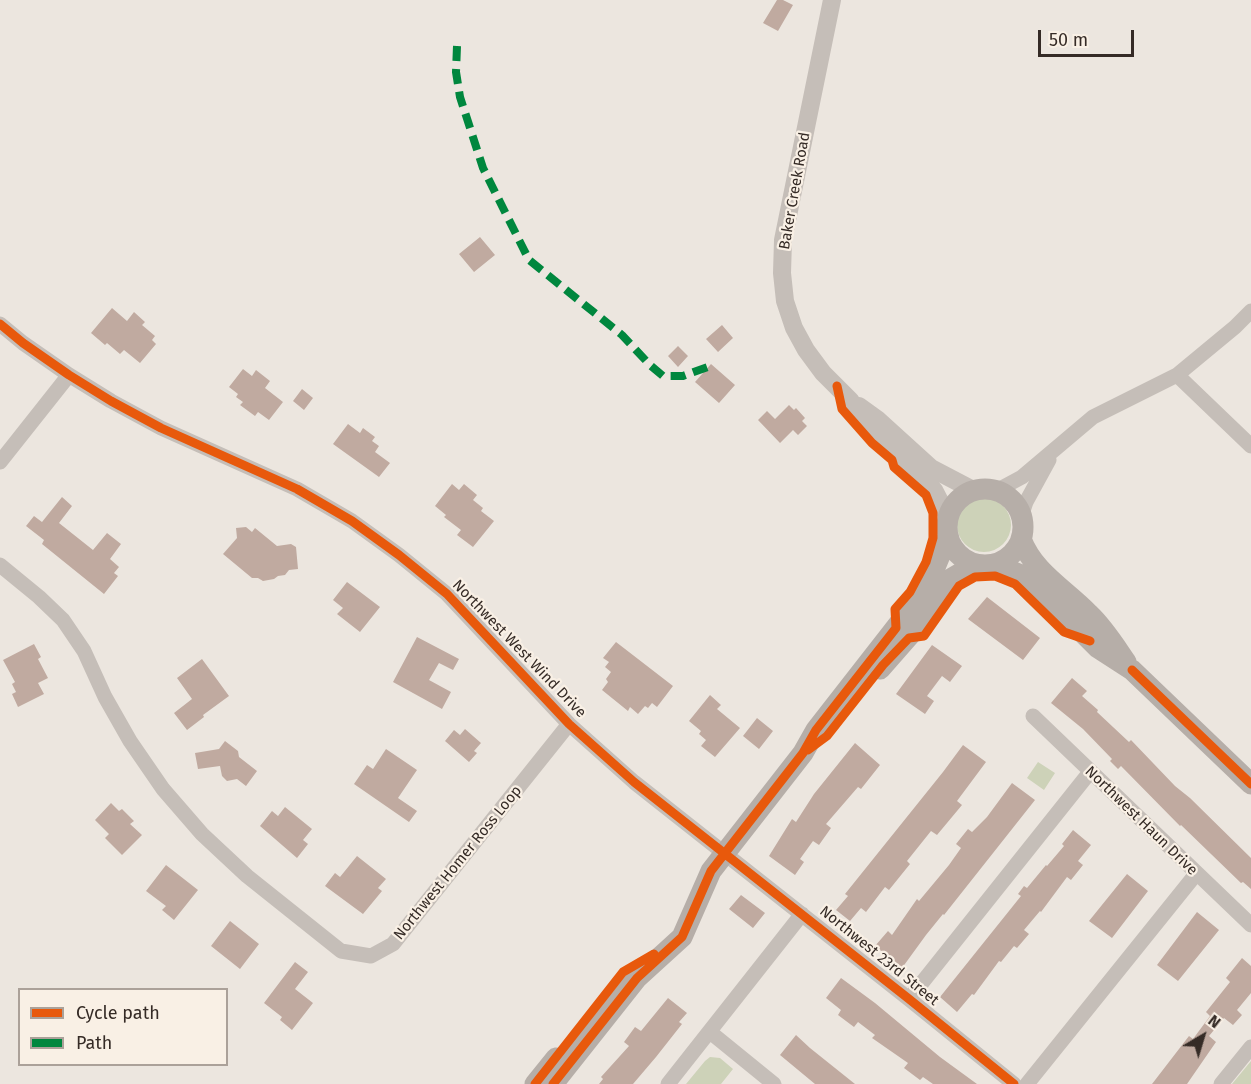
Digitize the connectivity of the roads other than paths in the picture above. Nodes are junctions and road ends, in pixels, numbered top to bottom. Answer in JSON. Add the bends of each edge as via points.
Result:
{"nodes":[{"id":1,"x":832,"y":0,"type":"edge"},
{"id":2,"x":1251,"y":311,"type":"edge"},
{"id":3,"x":0,"y":324,"type":"edge"},
{"id":4,"x":69,"y":375,"type":"junction"},
{"id":5,"x":1177,"y":375,"type":"junction"},
{"id":6,"x":850,"y":400,"type":"junction"},
{"id":7,"x":1251,"y":446,"type":"edge"},
{"id":8,"x":1053,"y":452,"type":"junction"},
{"id":9,"x":0,"y":462,"type":"edge"},
{"id":10,"x":973,"y":490,"type":"junction"},
{"id":11,"x":996,"y":491,"type":"junction"},
{"id":12,"x":1021,"y":517,"type":"junction"},
{"id":13,"x":948,"y":527,"type":"junction"},
{"id":14,"x":1021,"y":539,"type":"junction"},
{"id":15,"x":985,"y":564,"type":"junction"},
{"id":16,"x":0,"y":565,"type":"edge"},
{"id":17,"x":1131,"y":670,"type":"junction"},
{"id":18,"x":1033,"y":716,"type":"dead end"},
{"id":19,"x":569,"y":724,"type":"junction"},
{"id":20,"x":803,"y":753,"type":"junction"},
{"id":21,"x":1090,"y":772,"type":"junction"},
{"id":22,"x":1251,"y":784,"type":"edge"},
{"id":23,"x":724,"y":853,"type":"junction"},
{"id":24,"x":1196,"y":874,"type":"junction"},
{"id":25,"x":802,"y":914,"type":"junction"},
{"id":26,"x":1251,"y":925,"type":"edge"},
{"id":27,"x":682,"y":937,"type":"junction"},
{"id":28,"x":909,"y":999,"type":"junction"},
{"id":29,"x":710,"y":1032,"type":"junction"},
{"id":30,"x":1251,"y":1047,"type":"edge"},
{"id":31,"x":535,"y":1084,"type":"edge"},
{"id":32,"x":553,"y":1084,"type":"edge"},
{"id":33,"x":668,"y":1084,"type":"edge"},
{"id":34,"x":774,"y":1084,"type":"edge"},
{"id":35,"x":1014,"y":1084,"type":"edge"},
{"id":36,"x":1027,"y":1084,"type":"edge"},
{"id":37,"x":1221,"y":1084,"type":"edge"}],
"edges":[{"from":1,"to":6,"type":"street","name":"Baker Creek Road","via":[[783,240],[782,273],[794,328],[812,358]]},
{"from":2,"to":5,"type":"street"},
{"from":3,"to":4,"type":"street","name":"Northwest West Wind Drive"},
{"from":4,"to":9,"type":"street"},
{"from":4,"to":19,"type":"street","name":"Northwest West Wind Drive","via":[[161,429],[297,489],[352,521],[447,594]]},
{"from":5,"to":7,"type":"street"},
{"from":5,"to":8,"type":"street","via":[[1093,417]]},
{"from":6,"to":10,"type":"street","name":"Baker Creek Road","via":[[931,468]]},
{"from":6,"to":13,"type":"street","name":"Baker Creek Road","via":[[869,429],[934,490]]},
{"from":8,"to":11,"type":"street","via":[[1022,477]]},
{"from":8,"to":12,"type":"street"},
{"from":10,"to":11,"type":"main road"},
{"from":10,"to":13,"type":"main road","via":[[957,501]]},
{"from":11,"to":12,"type":"main road","via":[[1012,500]]},
{"from":12,"to":14,"type":"main road"},
{"from":13,"to":15,"type":"main road","via":[[958,554]]},
{"from":13,"to":20,"type":"main road","via":[[926,589],[816,730]]},
{"from":14,"to":15,"type":"main road","via":[[1011,555]]},
{"from":14,"to":17,"type":"main road","via":[[1032,563],[1091,616]]},
{"from":15,"to":17,"type":"main road","via":[[1021,575],[1035,585],[1098,648]]},
{"from":15,"to":20,"type":"main road","via":[[952,578],[923,620],[827,736]]},
{"from":16,"to":19,"type":"street","name":"Northwest Homer Ross Loop","via":[[63,620],[84,651],[129,741],[202,834],[247,876],[341,951],[371,956],[393,944]]},
{"from":17,"to":22,"type":"main road"},
{"from":18,"to":21,"type":"street","name":"Northwest Haun Drive"},
{"from":19,"to":23,"type":"street","name":"Northwest West Wind Drive","via":[[634,782]]},
{"from":20,"to":23,"type":"main road"},
{"from":21,"to":24,"type":"street","name":"Northwest Haun Drive"},
{"from":21,"to":28,"type":"street"},
{"from":23,"to":25,"type":"street","name":"Northwest 23rd Street"},
{"from":23,"to":27,"type":"main road","via":[[711,871]]},
{"from":24,"to":26,"type":"street","name":"Northwest Haun Drive"},
{"from":24,"to":36,"type":"street"},
{"from":25,"to":28,"type":"street","name":"Northwest 23rd Street"},
{"from":25,"to":29,"type":"street"},
{"from":27,"to":31,"type":"main road","via":[[623,972]]},
{"from":27,"to":32,"type":"main road","via":[[637,978]]},
{"from":28,"to":35,"type":"street","name":"Northwest 23rd Street"},
{"from":29,"to":33,"type":"street"},
{"from":29,"to":34,"type":"street"},
{"from":30,"to":37,"type":"street"}]}
